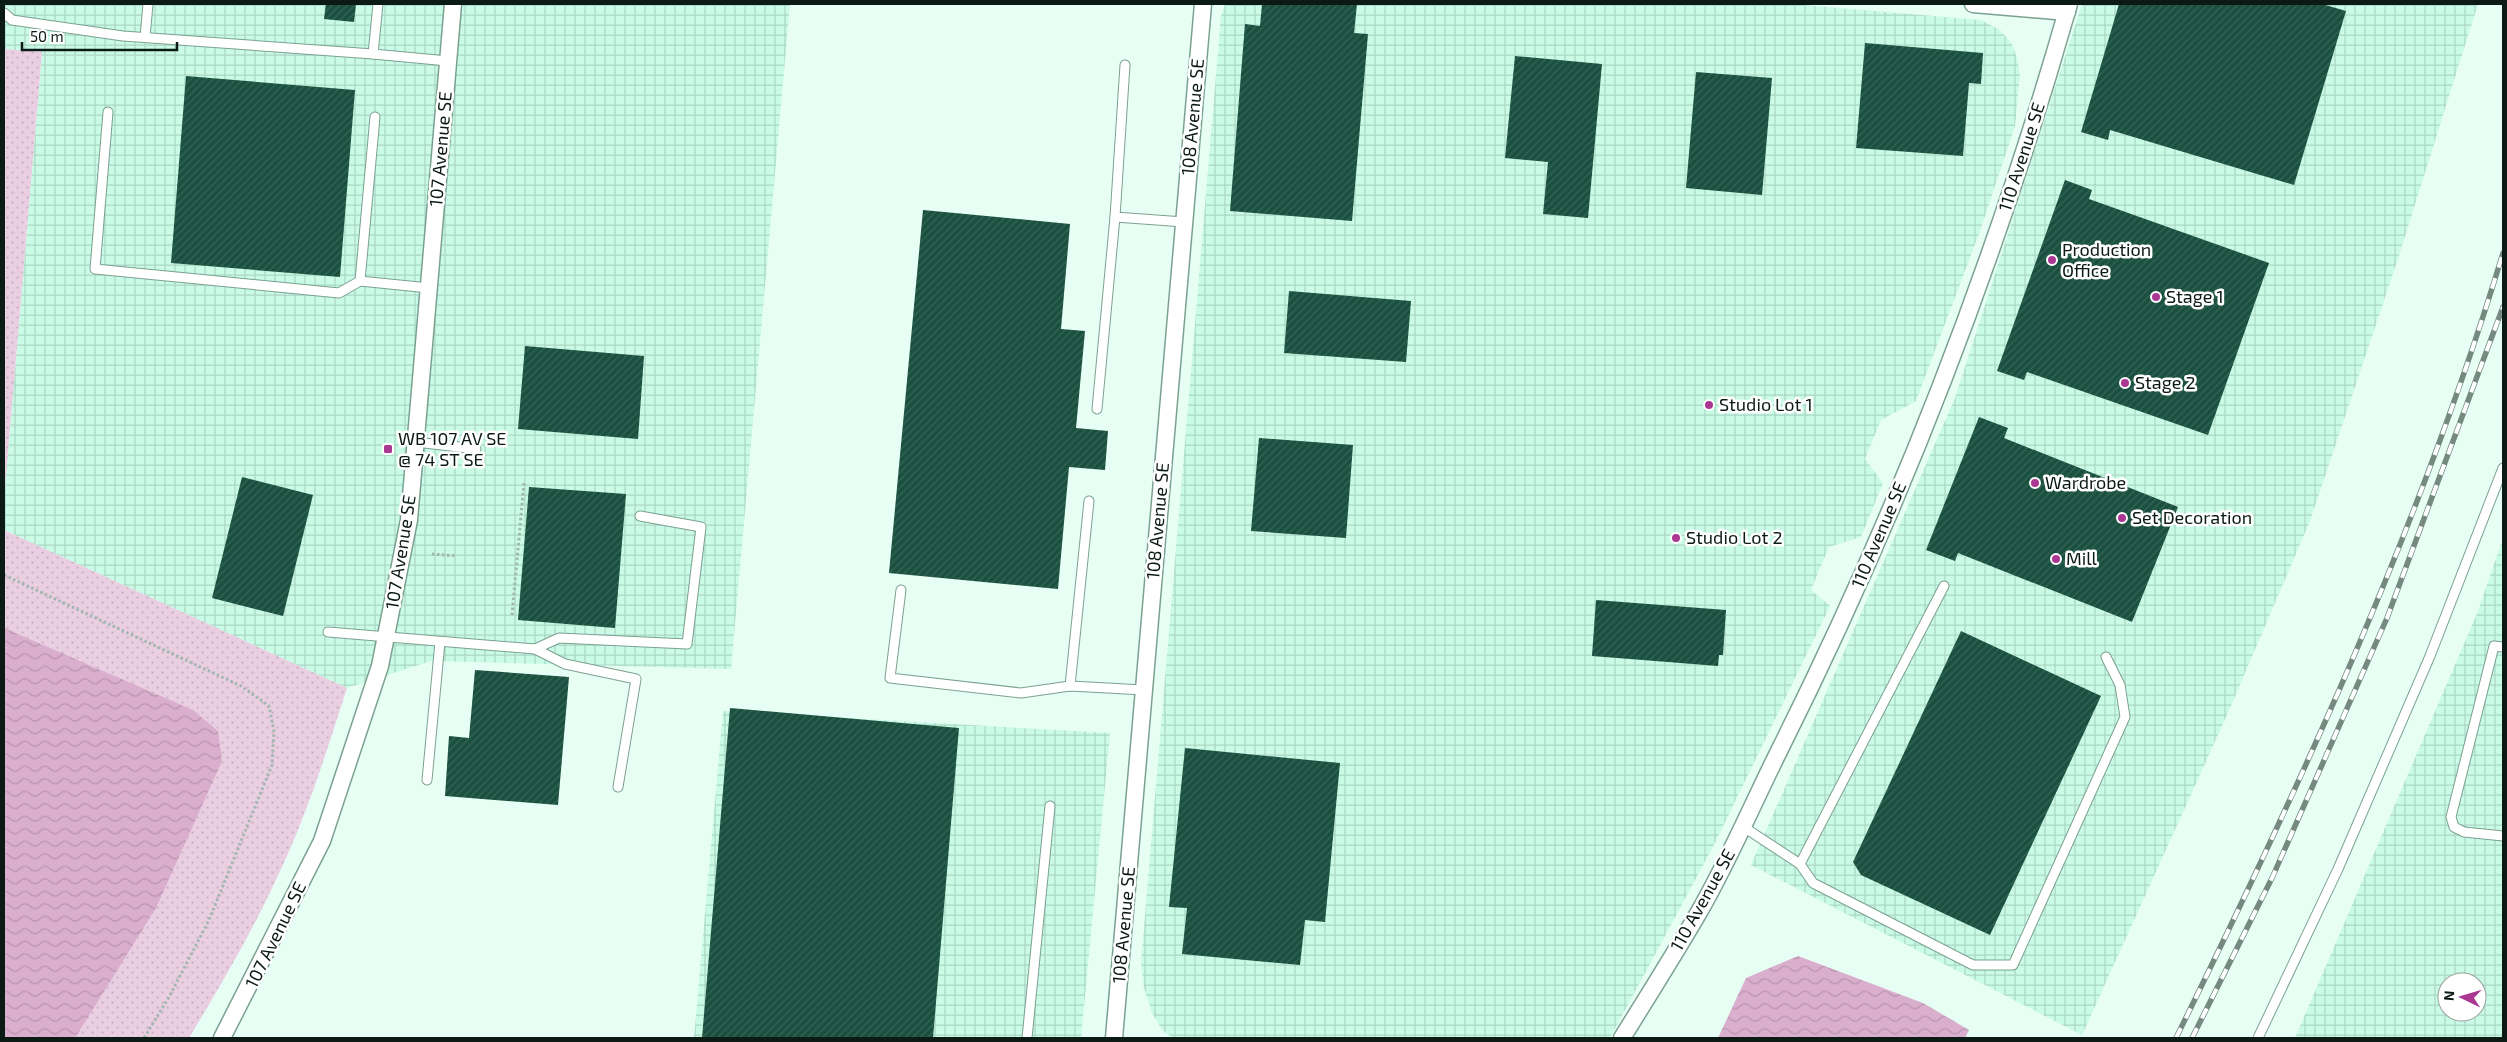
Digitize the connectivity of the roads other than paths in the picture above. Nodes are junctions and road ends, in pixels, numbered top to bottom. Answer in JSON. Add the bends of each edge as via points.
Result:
{"nodes":[{"id":1,"x":148,"y":4,"type":"edge"},
{"id":2,"x":378,"y":4,"type":"edge"},
{"id":3,"x":453,"y":4,"type":"edge"},
{"id":4,"x":1203,"y":4,"type":"edge"},
{"id":5,"x":1973,"y":4,"type":"edge"},
{"id":6,"x":2068,"y":8,"type":"edge"},
{"id":7,"x":4,"y":13,"type":"edge"},
{"id":8,"x":145,"y":37,"type":"junction"},
{"id":9,"x":373,"y":54,"type":"junction"},
{"id":10,"x":448,"y":61,"type":"junction"},
{"id":11,"x":1125,"y":65,"type":"dead end"},
{"id":12,"x":108,"y":112,"type":"dead end"},
{"id":13,"x":375,"y":116,"type":"dead end"},
{"id":14,"x":1115,"y":217,"type":"junction"},
{"id":15,"x":1184,"y":222,"type":"junction"},
{"id":16,"x":360,"y":281,"type":"junction"},
{"id":17,"x":429,"y":288,"type":"junction"},
{"id":18,"x":1097,"y":409,"type":"dead end"},
{"id":19,"x":416,"y":442,"type":"junction"},
{"id":20,"x":476,"y":449,"type":"dead end"},
{"id":21,"x":2503,"y":468,"type":"edge"},
{"id":22,"x":1089,"y":501,"type":"dead end"},
{"id":23,"x":640,"y":516,"type":"dead end"},
{"id":24,"x":1944,"y":586,"type":"dead end"},
{"id":25,"x":901,"y":590,"type":"dead end"},
{"id":26,"x":328,"y":632,"type":"dead end"},
{"id":27,"x":386,"y":637,"type":"junction"},
{"id":28,"x":440,"y":642,"type":"junction"},
{"id":29,"x":2503,"y":647,"type":"edge"},
{"id":30,"x":535,"y":648,"type":"junction"},
{"id":31,"x":2106,"y":657,"type":"dead end"},
{"id":32,"x":1070,"y":686,"type":"junction"},
{"id":33,"x":1144,"y":690,"type":"junction"},
{"id":34,"x":426,"y":780,"type":"dead end"},
{"id":35,"x":618,"y":787,"type":"dead end"},
{"id":36,"x":1050,"y":806,"type":"dead end"},
{"id":37,"x":1742,"y":826,"type":"junction"},
{"id":38,"x":2503,"y":836,"type":"edge"},
{"id":39,"x":1800,"y":864,"type":"junction"},
{"id":40,"x":222,"y":1038,"type":"edge"},
{"id":41,"x":1027,"y":1038,"type":"edge"},
{"id":42,"x":1114,"y":1038,"type":"edge"},
{"id":43,"x":1622,"y":1038,"type":"edge"},
{"id":44,"x":2258,"y":1038,"type":"edge"}],
"edges":[{"from":1,"to":8,"type":"lane"},
{"from":2,"to":9,"type":"lane"},
{"from":3,"to":10,"type":"street","name":"107 Avenue SE"},
{"from":4,"to":15,"type":"street","name":"108 Avenue SE"},
{"from":5,"to":6,"type":"street"},
{"from":6,"to":37,"type":"street","name":"110 Avenue SE","via":[[2012,189],[1916,448],[1806,698]]},
{"from":7,"to":8,"type":"lane","via":[[12,20]]},
{"from":8,"to":9,"type":"lane"},
{"from":9,"to":10,"type":"lane"},
{"from":10,"to":17,"type":"street","name":"107 Avenue SE"},
{"from":11,"to":14,"type":"lane"},
{"from":12,"to":16,"type":"lane","via":[[95,269],[339,293]]},
{"from":13,"to":16,"type":"lane"},
{"from":14,"to":15,"type":"lane"},
{"from":14,"to":18,"type":"lane"},
{"from":15,"to":33,"type":"street","name":"108 Avenue SE"},
{"from":16,"to":17,"type":"lane"},
{"from":17,"to":19,"type":"street","name":"107 Avenue SE"},
{"from":19,"to":20,"type":"lane"},
{"from":19,"to":27,"type":"street","name":"107 Avenue SE","via":[[409,520]]},
{"from":21,"to":44,"type":"lane","via":[[2411,700],[2338,869]]},
{"from":22,"to":32,"type":"lane"},
{"from":23,"to":30,"type":"lane","via":[[701,527],[687,644],[559,638]]},
{"from":24,"to":39,"type":"lane"},
{"from":25,"to":32,"type":"lane","via":[[890,678],[1021,693]]},
{"from":26,"to":27,"type":"lane"},
{"from":27,"to":28,"type":"lane"},
{"from":27,"to":40,"type":"street","name":"107 Avenue SE","via":[[380,666],[322,841]]},
{"from":28,"to":30,"type":"lane"},
{"from":28,"to":34,"type":"lane"},
{"from":29,"to":38,"type":"lane","via":[[2494,646],[2451,817],[2454,827],[2464,832]]},
{"from":30,"to":35,"type":"lane","via":[[565,664],[636,679]]},
{"from":31,"to":39,"type":"lane","via":[[2120,685],[2125,718],[2013,965],[1973,965],[1813,883]]},
{"from":32,"to":33,"type":"lane"},
{"from":33,"to":42,"type":"street","name":"108 Avenue SE"},
{"from":36,"to":41,"type":"lane"},
{"from":37,"to":39,"type":"lane"},
{"from":37,"to":43,"type":"street","name":"110 Avenue SE","via":[[1700,910]]}]}
